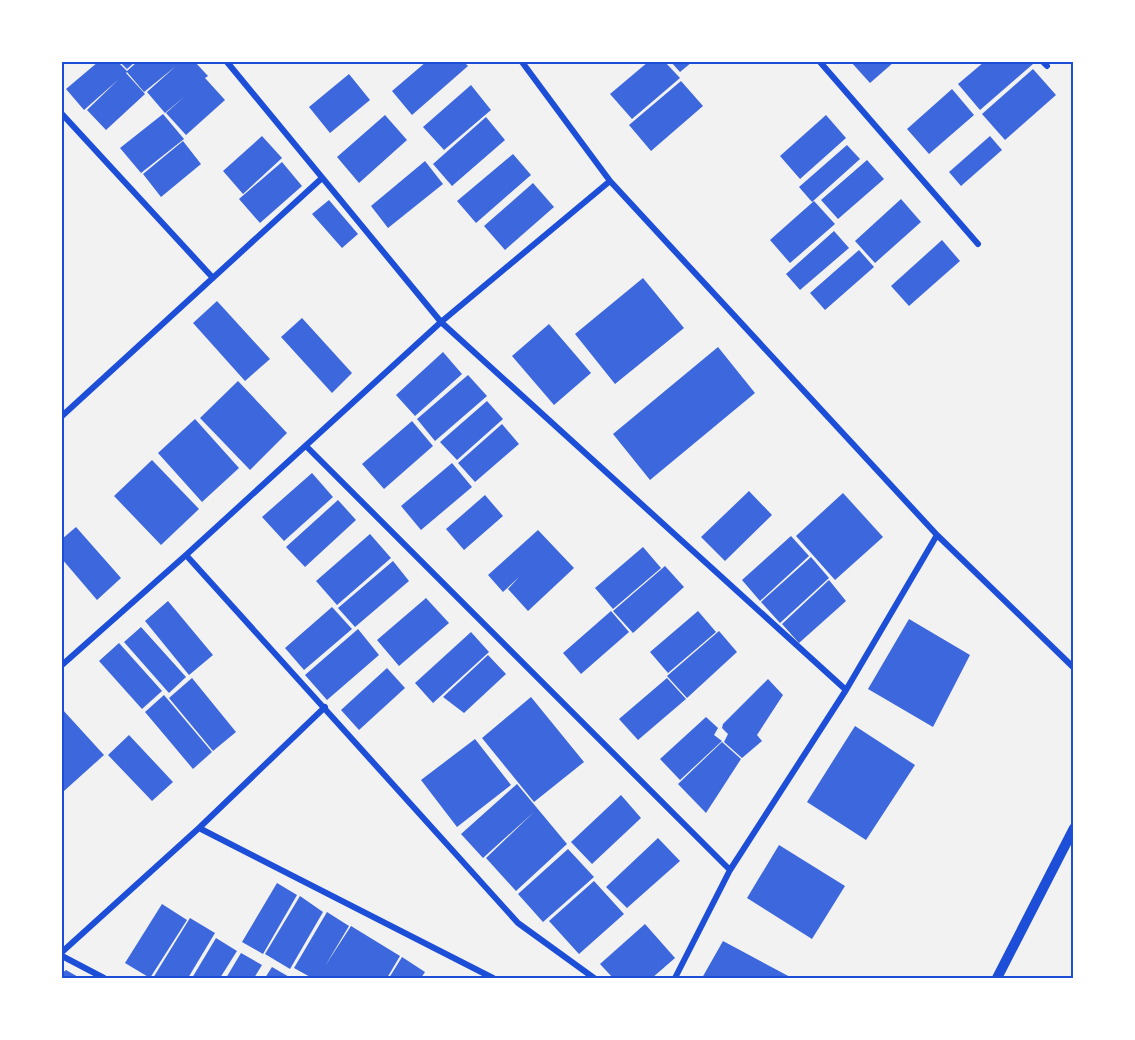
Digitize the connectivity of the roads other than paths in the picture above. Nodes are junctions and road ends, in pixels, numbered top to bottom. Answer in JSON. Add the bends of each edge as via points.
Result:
{"nodes":[{"id":1,"x":227,"y":62,"type":"edge"},
{"id":2,"x":522,"y":62,"type":"edge"},
{"id":3,"x":820,"y":62,"type":"edge"},
{"id":4,"x":62,"y":114,"type":"edge"},
{"id":5,"x":322,"y":178,"type":"junction"},
{"id":6,"x":610,"y":181,"type":"junction"},
{"id":7,"x":978,"y":244,"type":"dead end"},
{"id":8,"x":213,"y":278,"type":"junction"},
{"id":9,"x":441,"y":322,"type":"junction"},
{"id":10,"x":62,"y":416,"type":"edge"},
{"id":11,"x":306,"y":446,"type":"junction"},
{"id":12,"x":937,"y":535,"type":"junction"},
{"id":13,"x":186,"y":555,"type":"junction"},
{"id":14,"x":62,"y":665,"type":"edge"},
{"id":15,"x":1074,"y":668,"type":"edge"},
{"id":16,"x":846,"y":690,"type":"junction"},
{"id":17,"x":325,"y":707,"type":"junction"},
{"id":18,"x":199,"y":828,"type":"junction"},
{"id":19,"x":1074,"y":828,"type":"edge"},
{"id":20,"x":730,"y":870,"type":"junction"},
{"id":21,"x":62,"y":954,"type":"edge"},
{"id":22,"x":104,"y":978,"type":"edge"},
{"id":23,"x":493,"y":978,"type":"edge"},
{"id":24,"x":594,"y":978,"type":"edge"},
{"id":25,"x":675,"y":978,"type":"edge"},
{"id":26,"x":997,"y":978,"type":"edge"}],
"edges":[{"from":1,"to":5,"type":"street"},
{"from":2,"to":6,"type":"street"},
{"from":3,"to":7,"type":"street"},
{"from":4,"to":8,"type":"street"},
{"from":5,"to":8,"type":"street"},
{"from":5,"to":9,"type":"street"},
{"from":6,"to":9,"type":"street"},
{"from":6,"to":12,"type":"street"},
{"from":8,"to":10,"type":"street"},
{"from":9,"to":11,"type":"street"},
{"from":9,"to":16,"type":"street"},
{"from":11,"to":13,"type":"street"},
{"from":11,"to":20,"type":"street"},
{"from":12,"to":15,"type":"street"},
{"from":12,"to":16,"type":"street"},
{"from":13,"to":14,"type":"street"},
{"from":13,"to":17,"type":"street"},
{"from":16,"to":20,"type":"street"},
{"from":17,"to":18,"type":"street"},
{"from":17,"to":24,"type":"street","via":[[518,923]]},
{"from":18,"to":21,"type":"street"},
{"from":18,"to":23,"type":"street"},
{"from":19,"to":26,"type":"street"},
{"from":20,"to":25,"type":"street"},
{"from":21,"to":22,"type":"street"}]}
